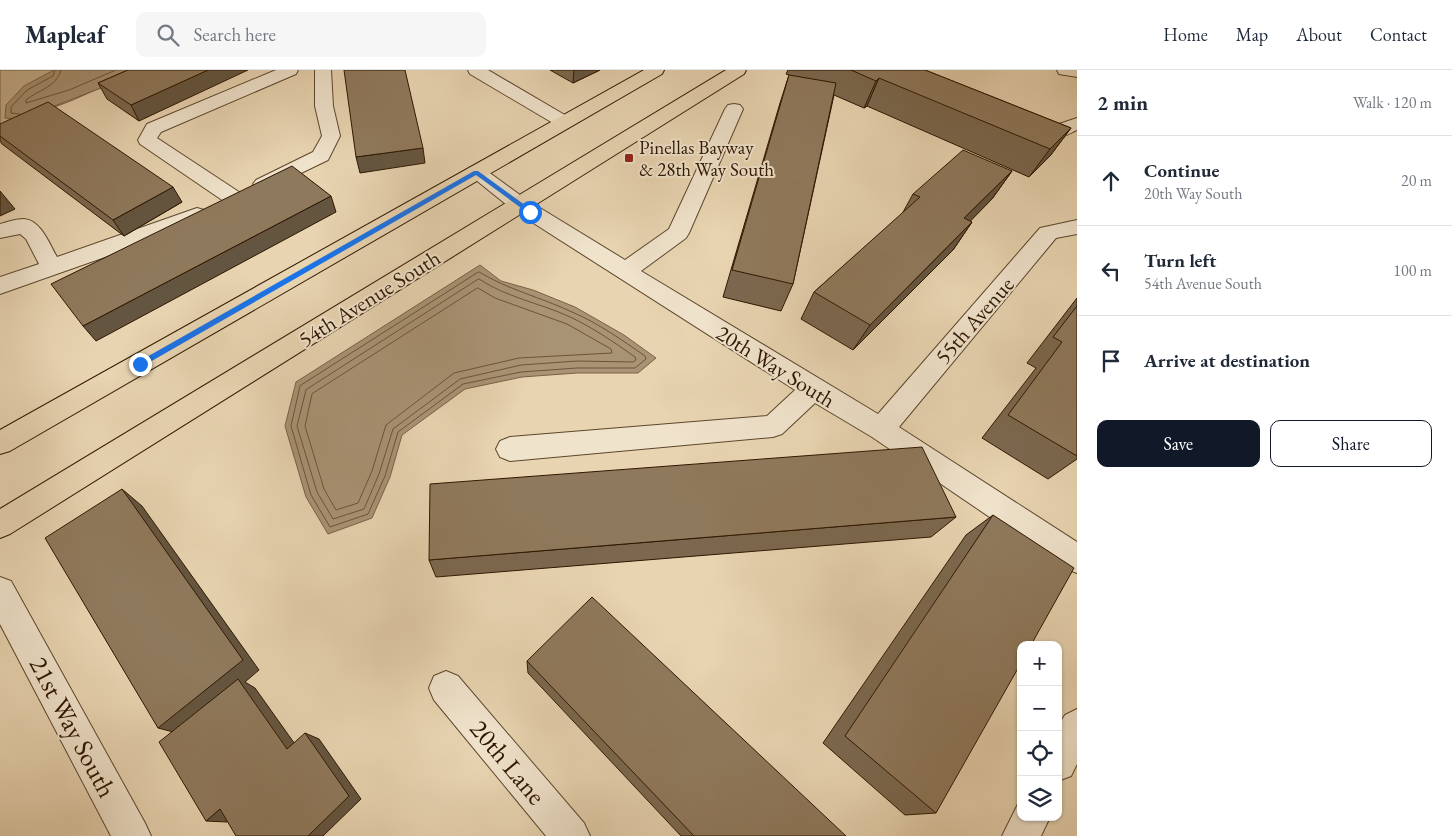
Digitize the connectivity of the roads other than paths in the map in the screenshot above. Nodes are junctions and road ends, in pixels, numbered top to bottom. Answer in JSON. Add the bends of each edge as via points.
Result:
{"nodes":[{"id":1,"x":290,"y":70,"type":"edge"},
{"id":2,"x":323,"y":70,"type":"edge"},
{"id":3,"x":476,"y":70,"type":"edge"},
{"id":4,"x":656,"y":70,"type":"edge"},
{"id":5,"x":738,"y":70,"type":"edge"},
{"id":6,"x":1065,"y":70,"type":"edge"},
{"id":7,"x":1077,"y":72,"type":"edge"},
{"id":8,"x":734,"y":109,"type":"dead end"},
{"id":9,"x":1016,"y":114,"type":"edge"},
{"id":10,"x":564,"y":122,"type":"junction"},
{"id":11,"x":1077,"y":123,"type":"edge"},
{"id":12,"x":476,"y":172,"type":"junction"},
{"id":13,"x":232,"y":198,"type":"junction"},
{"id":14,"x":520,"y":205,"type":"junction"},
{"id":15,"x":1077,"y":227,"type":"edge"},
{"id":16,"x":0,"y":231,"type":"edge"},
{"id":17,"x":51,"y":266,"type":"junction"},
{"id":18,"x":624,"y":272,"type":"junction"},
{"id":19,"x":0,"y":286,"type":"edge"},
{"id":20,"x":813,"y":389,"type":"junction"},
{"id":21,"x":880,"y":429,"type":"junction"},
{"id":22,"x":0,"y":443,"type":"edge"},
{"id":23,"x":510,"y":449,"type":"dead end"},
{"id":24,"x":0,"y":525,"type":"edge"},
{"id":25,"x":1077,"y":559,"type":"edge"},
{"id":26,"x":0,"y":592,"type":"edge"},
{"id":27,"x":446,"y":688,"type":"dead end"},
{"id":28,"x":1077,"y":727,"type":"edge"},
{"id":29,"x":1062,"y":755,"type":"edge"},
{"id":30,"x":1029,"y":821,"type":"edge"},
{"id":31,"x":132,"y":836,"type":"edge"},
{"id":32,"x":570,"y":836,"type":"edge"},
{"id":33,"x":1021,"y":836,"type":"edge"}],
"edges":[{"from":1,"to":13,"type":"street","via":[[154,128],[147,140]]},
{"from":2,"to":13,"type":"street","via":[[324,106],[331,136],[321,156]]},
{"from":3,"to":10,"type":"street"},
{"from":4,"to":10,"type":"main road"},
{"from":5,"to":14,"type":"main road","name":"54th Avenue South"},
{"from":6,"to":7,"type":"street"},
{"from":8,"to":18,"type":"street","via":[[678,234]]},
{"from":9,"to":11,"type":"street","via":[[1060,131]]},
{"from":10,"to":12,"type":"main road"},
{"from":12,"to":14,"type":"street","name":"20th Way South"},
{"from":12,"to":22,"type":"main road"},
{"from":13,"to":17,"type":"street","via":[[164,229]]},
{"from":14,"to":18,"type":"street","name":"20th Way South"},
{"from":14,"to":24,"type":"main road","name":"54th Avenue South"},
{"from":15,"to":21,"type":"street","name":"55th Avenue","via":[[1048,234]]},
{"from":16,"to":17,"type":"street","via":[[24,226],[34,235]]},
{"from":17,"to":19,"type":"street"},
{"from":18,"to":20,"type":"street","name":"20th Way South"},
{"from":20,"to":21,"type":"street","name":"20th Way South"},
{"from":20,"to":23,"type":"street","via":[[773,426]]},
{"from":21,"to":25,"type":"street","name":"20th Way South"},
{"from":26,"to":31,"type":"street","name":"21st Way South"},
{"from":27,"to":32,"type":"street","name":"20th Lane"},
{"from":28,"to":29,"type":"street"},
{"from":30,"to":33,"type":"street"}]}
